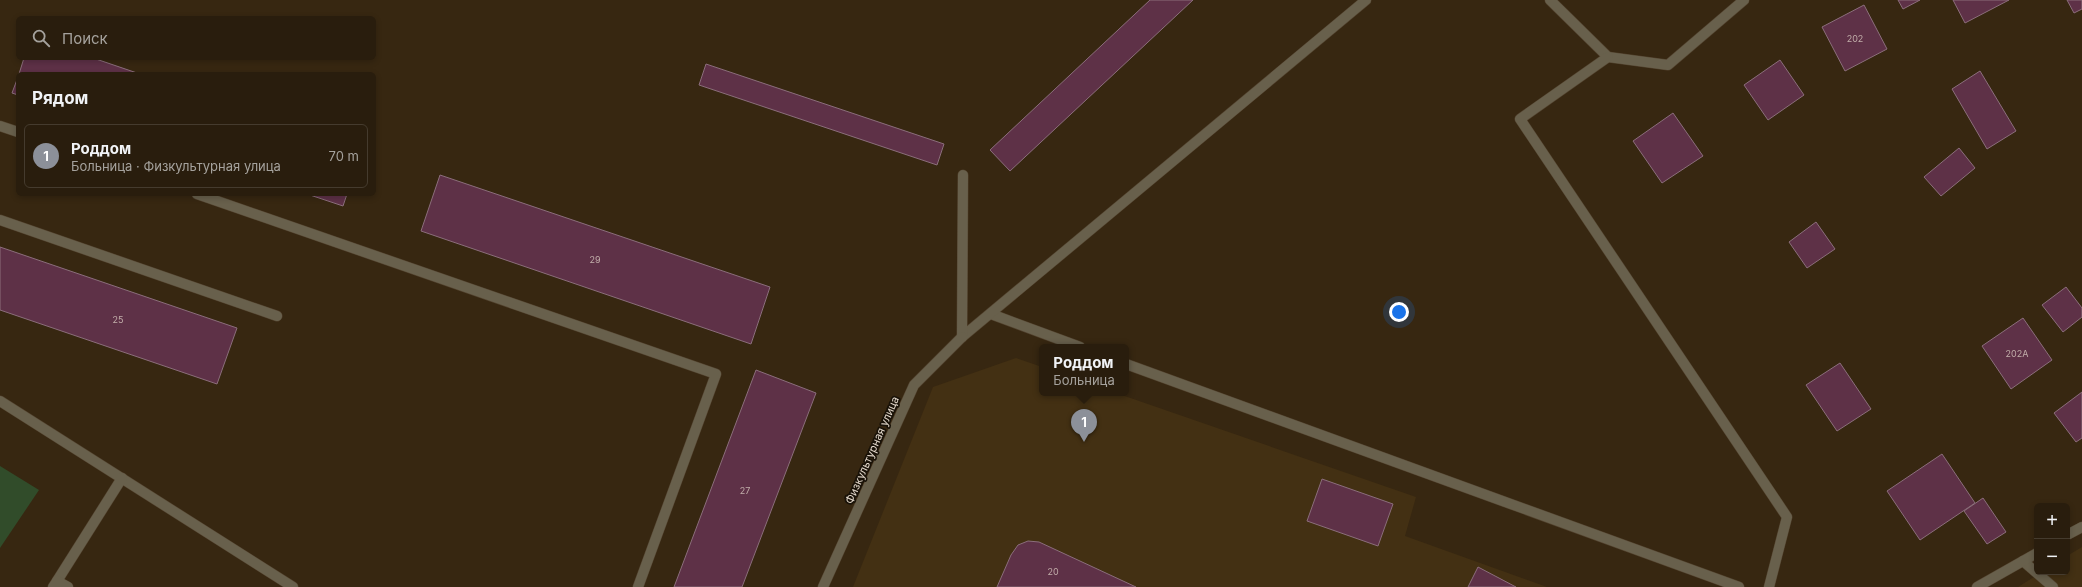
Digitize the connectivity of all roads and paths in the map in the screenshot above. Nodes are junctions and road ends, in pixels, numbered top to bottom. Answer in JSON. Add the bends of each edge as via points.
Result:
{"nodes":[{"id":1,"x":1366,"y":0,"type":"edge"},
{"id":2,"x":1550,"y":0,"type":"edge"},
{"id":3,"x":1744,"y":0,"type":"edge"},
{"id":4,"x":1608,"y":57,"type":"junction"},
{"id":5,"x":0,"y":126,"type":"edge"},
{"id":6,"x":16,"y":131,"type":"edge"},
{"id":7,"x":963,"y":175,"type":"dead end"},
{"id":8,"x":203,"y":196,"type":"edge"},
{"id":9,"x":0,"y":220,"type":"edge"},
{"id":10,"x":991,"y":314,"type":"junction"},
{"id":11,"x":277,"y":316,"type":"dead end"},
{"id":12,"x":962,"y":337,"type":"junction"},
{"id":13,"x":1072,"y":344,"type":"edge"},
{"id":14,"x":1129,"y":365,"type":"edge"},
{"id":15,"x":0,"y":401,"type":"edge"},
{"id":16,"x":122,"y":478,"type":"junction"},
{"id":17,"x":2082,"y":527,"type":"edge"},
{"id":18,"x":2070,"y":534,"type":"edge"},
{"id":19,"x":2034,"y":555,"type":"edge"},
{"id":20,"x":2023,"y":561,"type":"junction"},
{"id":21,"x":55,"y":584,"type":"edge"},
{"id":22,"x":68,"y":587,"type":"edge"},
{"id":23,"x":293,"y":587,"type":"edge"},
{"id":24,"x":638,"y":587,"type":"edge"},
{"id":25,"x":823,"y":587,"type":"edge"},
{"id":26,"x":1739,"y":587,"type":"edge"},
{"id":27,"x":1769,"y":587,"type":"edge"},
{"id":28,"x":1977,"y":587,"type":"edge"},
{"id":29,"x":2053,"y":587,"type":"edge"}],
"edges":[{"from":1,"to":10,"type":"street","name":"Физкультурная улица"},
{"from":2,"to":4,"type":"street"},
{"from":3,"to":4,"type":"street","via":[[1668,65]]},
{"from":4,"to":27,"type":"street","via":[[1520,119],[1787,517]]},
{"from":5,"to":6,"type":"street"},
{"from":7,"to":12,"type":"street"},
{"from":8,"to":24,"type":"street","via":[[716,374]]},
{"from":9,"to":11,"type":"street"},
{"from":10,"to":12,"type":"street","name":"Физкультурная улица"},
{"from":10,"to":13,"type":"street"},
{"from":12,"to":25,"type":"street","name":"Физкультурная улица","via":[[914,385]]},
{"from":14,"to":26,"type":"street"},
{"from":15,"to":16,"type":"street"},
{"from":16,"to":21,"type":"street"},
{"from":16,"to":23,"type":"street"},
{"from":17,"to":18,"type":"street"},
{"from":19,"to":20,"type":"street"},
{"from":20,"to":28,"type":"street"},
{"from":20,"to":29,"type":"street"},
{"from":21,"to":22,"type":"street"}]}
